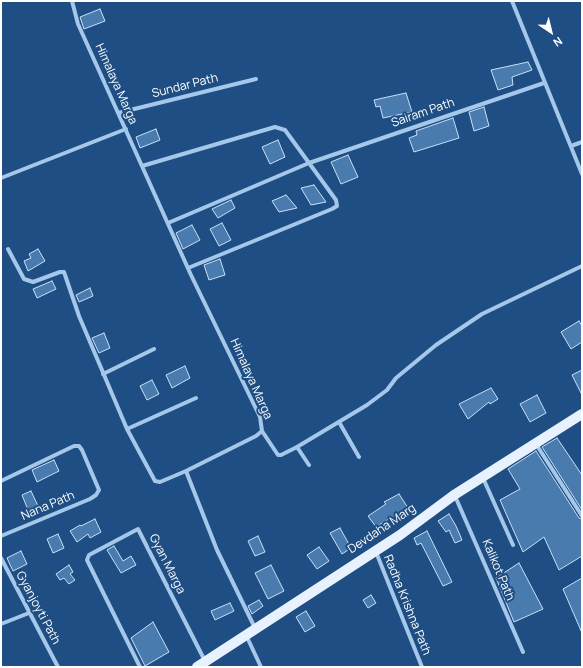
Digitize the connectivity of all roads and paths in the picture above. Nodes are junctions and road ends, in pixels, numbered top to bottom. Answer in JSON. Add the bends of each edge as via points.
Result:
{"nodes":[{"id":1,"x":72,"y":1,"type":"edge"},
{"id":2,"x":512,"y":1,"type":"edge"},
{"id":3,"x":256,"y":79,"type":"dead end"},
{"id":4,"x":544,"y":83,"type":"junction"},
{"id":5,"x":118,"y":112,"type":"junction"},
{"id":6,"x":126,"y":129,"type":"junction"},
{"id":7,"x":582,"y":142,"type":"edge"},
{"id":8,"x":571,"y":146,"type":"junction"},
{"id":9,"x":309,"y":163,"type":"junction"},
{"id":10,"x":142,"y":166,"type":"junction"},
{"id":11,"x":582,"y":174,"type":"edge"},
{"id":12,"x":1,"y":178,"type":"edge"},
{"id":13,"x":168,"y":223,"type":"junction"},
{"id":14,"x":8,"y":249,"type":"dead end"},
{"id":15,"x":582,"y":266,"type":"edge"},
{"id":16,"x":188,"y":268,"type":"junction"},
{"id":17,"x":154,"y":350,"type":"dead end"},
{"id":18,"x":103,"y":374,"type":"junction"},
{"id":19,"x":196,"y":398,"type":"dead end"},
{"id":20,"x":582,"y":414,"type":"edge"},
{"id":21,"x":339,"y":422,"type":"junction"},
{"id":22,"x":127,"y":429,"type":"junction"},
{"id":23,"x":262,"y":431,"type":"junction"},
{"id":24,"x":536,"y":444,"type":"junction"},
{"id":25,"x":297,"y":447,"type":"junction"},
{"id":26,"x":359,"y":457,"type":"dead end"},
{"id":27,"x":309,"y":465,"type":"dead end"},
{"id":28,"x":186,"y":471,"type":"junction"},
{"id":29,"x":483,"y":478,"type":"junction"},
{"id":30,"x":1,"y":481,"type":"edge"},
{"id":31,"x":454,"y":495,"type":"junction"},
{"id":32,"x":582,"y":516,"type":"edge"},
{"id":33,"x":1,"y":536,"type":"edge"},
{"id":34,"x":514,"y":545,"type":"dead end"},
{"id":35,"x":375,"y":550,"type":"junction"},
{"id":36,"x":1,"y":558,"type":"edge"},
{"id":37,"x":29,"y":613,"type":"junction"},
{"id":38,"x":1,"y":624,"type":"edge"},
{"id":39,"x":255,"y":628,"type":"junction"},
{"id":40,"x":245,"y":635,"type":"junction"},
{"id":41,"x":523,"y":652,"type":"dead end"},
{"id":42,"x":201,"y":664,"type":"edge"},
{"id":43,"x":58,"y":667,"type":"edge"},
{"id":44,"x":140,"y":667,"type":"edge"},
{"id":45,"x":261,"y":667,"type":"edge"},
{"id":46,"x":422,"y":667,"type":"edge"}],
"edges":[{"from":1,"to":5,"type":"street","name":"Himalaya Marga","via":[[78,24]]},
{"from":2,"to":4,"type":"street"},
{"from":3,"to":5,"type":"street","name":"Sundar Path"},
{"from":4,"to":8,"type":"street"},
{"from":4,"to":9,"type":"street","name":"Sairam Path"},
{"from":5,"to":6,"type":"street","name":"Himalaya Marga"},
{"from":6,"to":10,"type":"street","name":"Himalaya Marga"},
{"from":6,"to":12,"type":"street"},
{"from":7,"to":8,"type":"street"},
{"from":8,"to":11,"type":"street"},
{"from":9,"to":10,"type":"street","via":[[285,130],[275,127]]},
{"from":9,"to":13,"type":"street","name":"Sairam Path"},
{"from":9,"to":16,"type":"street","via":[[336,200],[337,206]]},
{"from":10,"to":13,"type":"street","name":"Himalaya Marga"},
{"from":13,"to":16,"type":"street","name":"Himalaya Marga"},
{"from":14,"to":18,"type":"street","via":[[24,279],[33,282],[64,272],[78,316]]},
{"from":15,"to":21,"type":"street","name":"Himalaya Marga","via":[[482,314],[436,345],[396,378],[387,390]]},
{"from":16,"to":23,"type":"street","name":"Himalaya Marga","via":[[260,417]]},
{"from":17,"to":18,"type":"street"},
{"from":18,"to":22,"type":"street"},
{"from":19,"to":22,"type":"street"},
{"from":20,"to":24,"type":"main road","name":"Devdaha Marg"},
{"from":21,"to":25,"type":"street","name":"Himalaya Marga"},
{"from":21,"to":26,"type":"street"},
{"from":22,"to":28,"type":"street","via":[[155,481],[160,482]]},
{"from":23,"to":25,"type":"street","name":"Himalaya Marga","via":[[278,455]]},
{"from":23,"to":28,"type":"street"},
{"from":24,"to":29,"type":"main road","name":"Devdaha Marg"},
{"from":24,"to":32,"type":"street"},
{"from":25,"to":27,"type":"street"},
{"from":28,"to":39,"type":"street","via":[[217,550]]},
{"from":29,"to":31,"type":"main road","name":"Devdaha Marg"},
{"from":29,"to":34,"type":"street"},
{"from":30,"to":33,"type":"street","name":"Nana Path","via":[[74,446],[79,446],[99,490],[90,499]]},
{"from":31,"to":35,"type":"main road","name":"Devdaha Marg"},
{"from":31,"to":41,"type":"street","name":"Kalikot Path"},
{"from":35,"to":39,"type":"main road","name":"Devdaha Marg"},
{"from":35,"to":46,"type":"street","name":"Radha Krishna Path"},
{"from":36,"to":37,"type":"street","name":"Gyanjoyti Path"},
{"from":37,"to":38,"type":"street"},
{"from":37,"to":43,"type":"street","name":"Gyanjoyti Path"},
{"from":39,"to":40,"type":"main road","name":"Devdaha Marg"},
{"from":40,"to":42,"type":"main road","name":"Devdaha Marg"},
{"from":40,"to":45,"type":"street"},
{"from":42,"to":44,"type":"street","name":"Gyan Marga","via":[[138,530],[89,555],[87,560]]}]}
